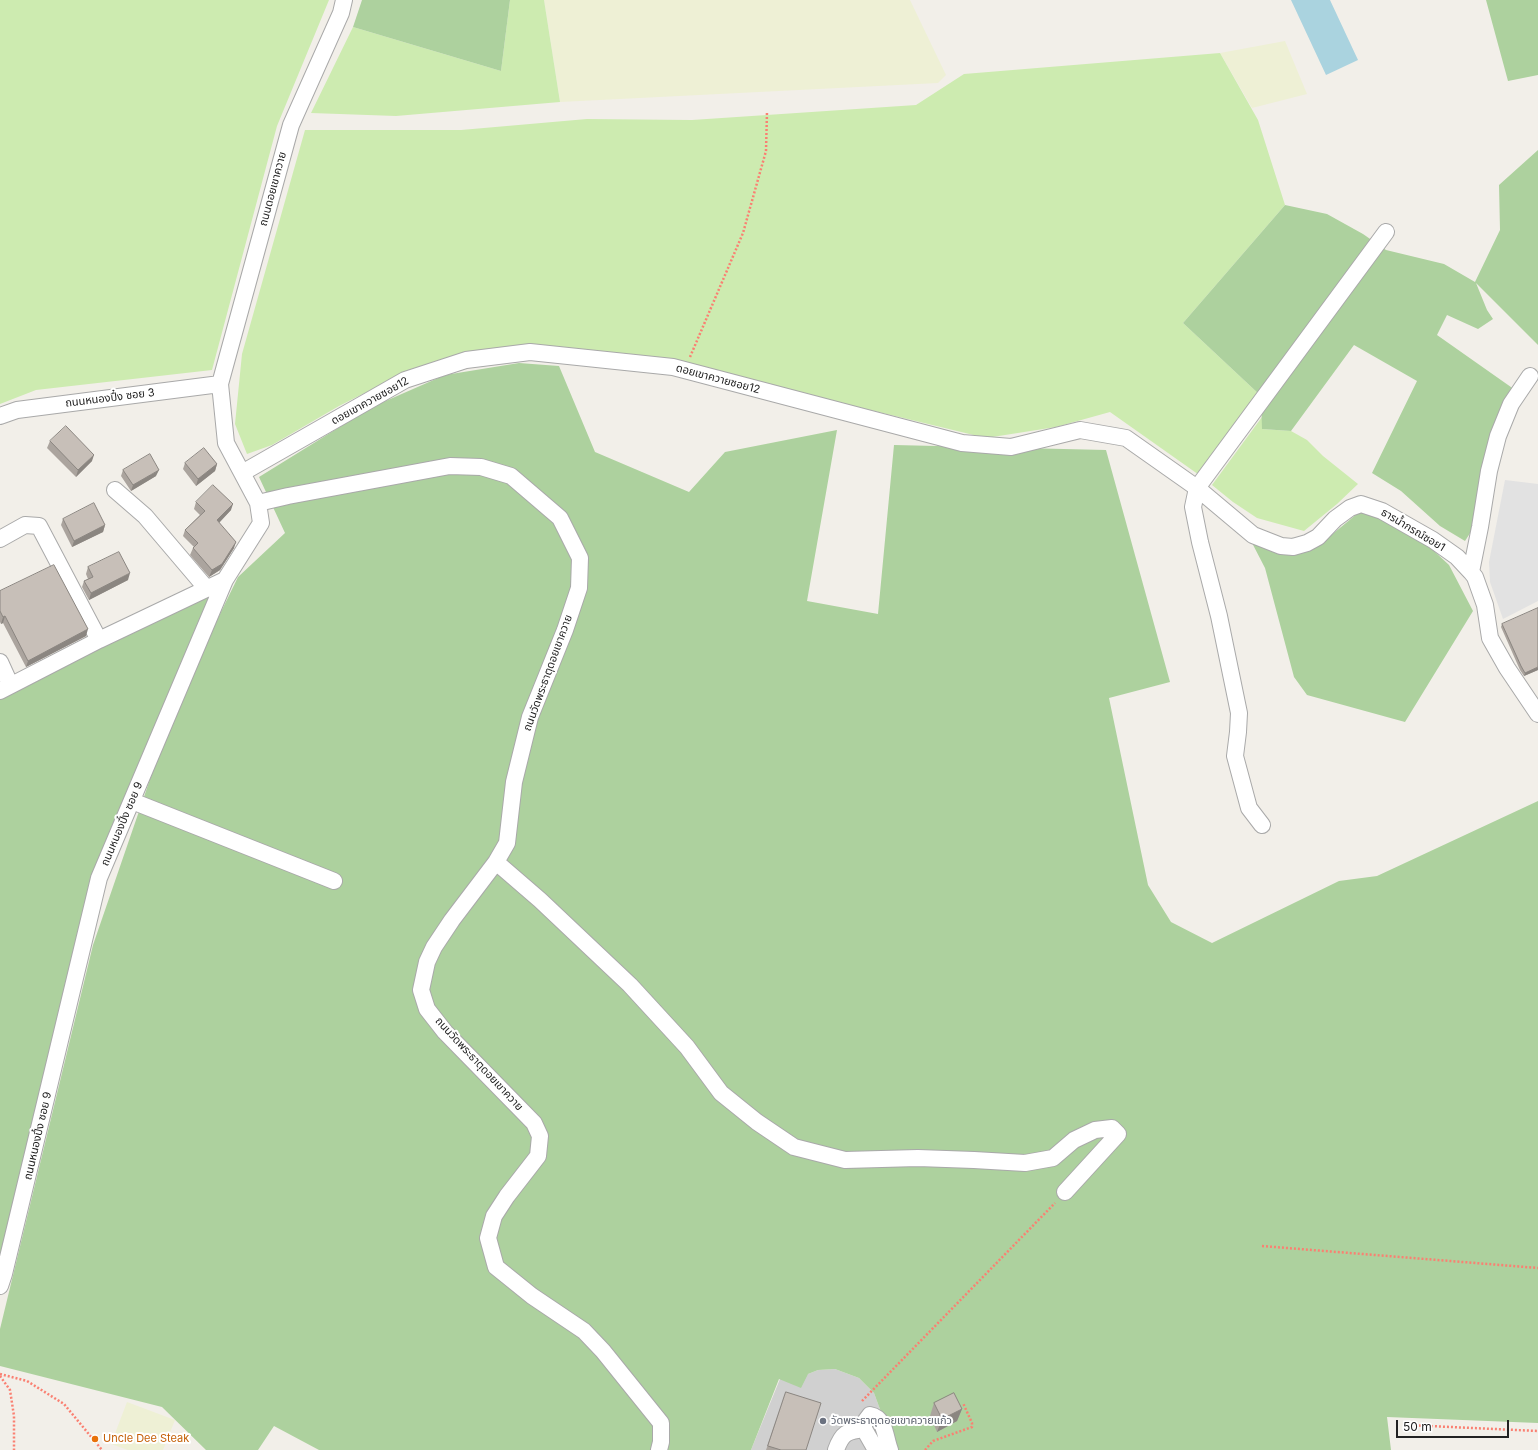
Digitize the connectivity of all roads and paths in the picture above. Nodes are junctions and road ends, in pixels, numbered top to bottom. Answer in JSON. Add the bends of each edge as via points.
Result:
{"nodes":[{"id":1,"x":344,"y":0,"type":"edge"},
{"id":2,"x":767,"y":112,"type":"dead end"},
{"id":3,"x":1386,"y":232,"type":"dead end"},
{"id":4,"x":685,"y":370,"type":"junction"},
{"id":5,"x":1530,"y":376,"type":"dead end"},
{"id":6,"x":220,"y":384,"type":"junction"},
{"id":7,"x":0,"y":416,"type":"edge"},
{"id":8,"x":242,"y":473,"type":"junction"},
{"id":9,"x":1197,"y":488,"type":"junction"},
{"id":10,"x":116,"y":490,"type":"dead end"},
{"id":11,"x":258,"y":503,"type":"junction"},
{"id":12,"x":0,"y":539,"type":"edge"},
{"id":13,"x":1471,"y":572,"type":"junction"},
{"id":14,"x":225,"y":580,"type":"junction"},
{"id":15,"x":207,"y":589,"type":"junction"},
{"id":16,"x":99,"y":640,"type":"junction"},
{"id":17,"x":0,"y":662,"type":"edge"},
{"id":18,"x":5,"y":687,"type":"edge"},
{"id":19,"x":1538,"y":714,"type":"edge"},
{"id":20,"x":132,"y":801,"type":"junction"},
{"id":21,"x":1262,"y":825,"type":"dead end"},
{"id":22,"x":496,"y":862,"type":"junction"},
{"id":23,"x":334,"y":881,"type":"dead end"},
{"id":24,"x":1065,"y":1192,"type":"joint"},
{"id":25,"x":1262,"y":1246,"type":"dead end"},
{"id":26,"x":1538,"y":1268,"type":"edge"},
{"id":27,"x":0,"y":1286,"type":"edge"},
{"id":28,"x":0,"y":1375,"type":"edge"},
{"id":29,"x":963,"y":1403,"type":"dead end"},
{"id":30,"x":858,"y":1404,"type":"dead end"},
{"id":31,"x":1406,"y":1425,"type":"dead end"},
{"id":32,"x":864,"y":1429,"type":"junction"},
{"id":33,"x":1538,"y":1431,"type":"edge"},
{"id":34,"x":14,"y":1450,"type":"edge"},
{"id":35,"x":102,"y":1450,"type":"edge"},
{"id":36,"x":659,"y":1450,"type":"edge"},
{"id":37,"x":836,"y":1450,"type":"edge"},
{"id":38,"x":876,"y":1450,"type":"edge"},
{"id":39,"x":890,"y":1450,"type":"edge"},
{"id":40,"x":925,"y":1450,"type":"edge"}],
"edges":[{"from":1,"to":6,"type":"street","name":"ถนนดอยเขาควาย","via":[[341,13],[291,125]]},
{"from":2,"to":4,"type":"path","via":[[766,151],[743,233]]},
{"from":3,"to":9,"type":"street"},
{"from":4,"to":8,"type":"street","name":"ดอยเขาควายซอย12","via":[[530,352],[466,360],[405,380]]},
{"from":4,"to":9,"type":"street","name":"ดอยเขาควายซอย12","via":[[962,444],[1011,447],[1080,430],[1126,438]]},
{"from":5,"to":13,"type":"street","via":[[1511,404],[1498,436],[1489,471]]},
{"from":6,"to":7,"type":"street","name":"ถนนหนองปึ๋ง ซอย 3","via":[[17,410]]},
{"from":6,"to":8,"type":"street","name":"ถนนหนองปึ๋ง ซอย 9","via":[[226,443]]},
{"from":8,"to":11,"type":"street","name":"ถนนหนองปึ๋ง ซอย 9"},
{"from":9,"to":13,"type":"street","name":"ธารน้ำกรณ์ซอย1","via":[[1253,535],[1280,546],[1293,547],[1307,543],[1318,537],[1350,508],[1361,504],[1382,511],[1433,540],[1457,557]]},
{"from":9,"to":21,"type":"street","via":[[1193,507],[1239,713],[1235,756],[1249,808]]},
{"from":10,"to":15,"type":"street","via":[[145,516]]},
{"from":11,"to":14,"type":"street","name":"ถนนหนองปึ๋ง ซอย 9","via":[[261,523]]},
{"from":11,"to":22,"type":"street","name":"ถนนวัดพระธาตุดอยเขาควาย","via":[[450,466],[481,467],[511,476],[560,518],[580,558],[579,588],[530,716],[514,782],[507,843]]},
{"from":12,"to":16,"type":"street","via":[[26,526],[39,526]]},
{"from":13,"to":19,"type":"street","name":"ธารน้ำกรณ์ซอย1","via":[[1485,605],[1490,638]]},
{"from":14,"to":15,"type":"street"},
{"from":14,"to":20,"type":"street","name":"ถนนหนองปึ๋ง ซอย 9"},
{"from":15,"to":16,"type":"street"},
{"from":16,"to":18,"type":"street"},
{"from":17,"to":18,"type":"street"},
{"from":20,"to":23,"type":"street"},
{"from":20,"to":27,"type":"street","name":"ถนนหนองปึ๋ง ซอย 9","via":[[99,878]]},
{"from":22,"to":24,"type":"street","via":[[630,985],[687,1047],[721,1093],[794,1147],[845,1160],[918,1158],[1025,1164],[1053,1158],[1074,1140],[1096,1130],[1112,1128],[1118,1134]]},
{"from":22,"to":36,"type":"street","name":"ถนนวัดพระธาตุดอยเขาควาย","via":[[434,947],[426,962],[421,990],[427,1009],[445,1032],[534,1123],[540,1136],[538,1156],[506,1196],[494,1216],[488,1238],[496,1267],[532,1296],[584,1331],[603,1351],[661,1423]]},
{"from":24,"to":30,"type":"path"},
{"from":25,"to":26,"type":"path"},
{"from":28,"to":34,"type":"path","via":[[10,1390],[14,1416]]},
{"from":28,"to":35,"type":"path","via":[[27,1381],[64,1404]]},
{"from":29,"to":40,"type":"path","via":[[972,1427],[933,1441]]},
{"from":31,"to":33,"type":"path"},
{"from":32,"to":37,"type":"street","via":[[849,1431],[842,1436]]},
{"from":32,"to":38,"type":"street"},
{"from":32,"to":39,"type":"street","via":[[866,1419],[870,1415],[876,1416],[884,1428]]}]}
